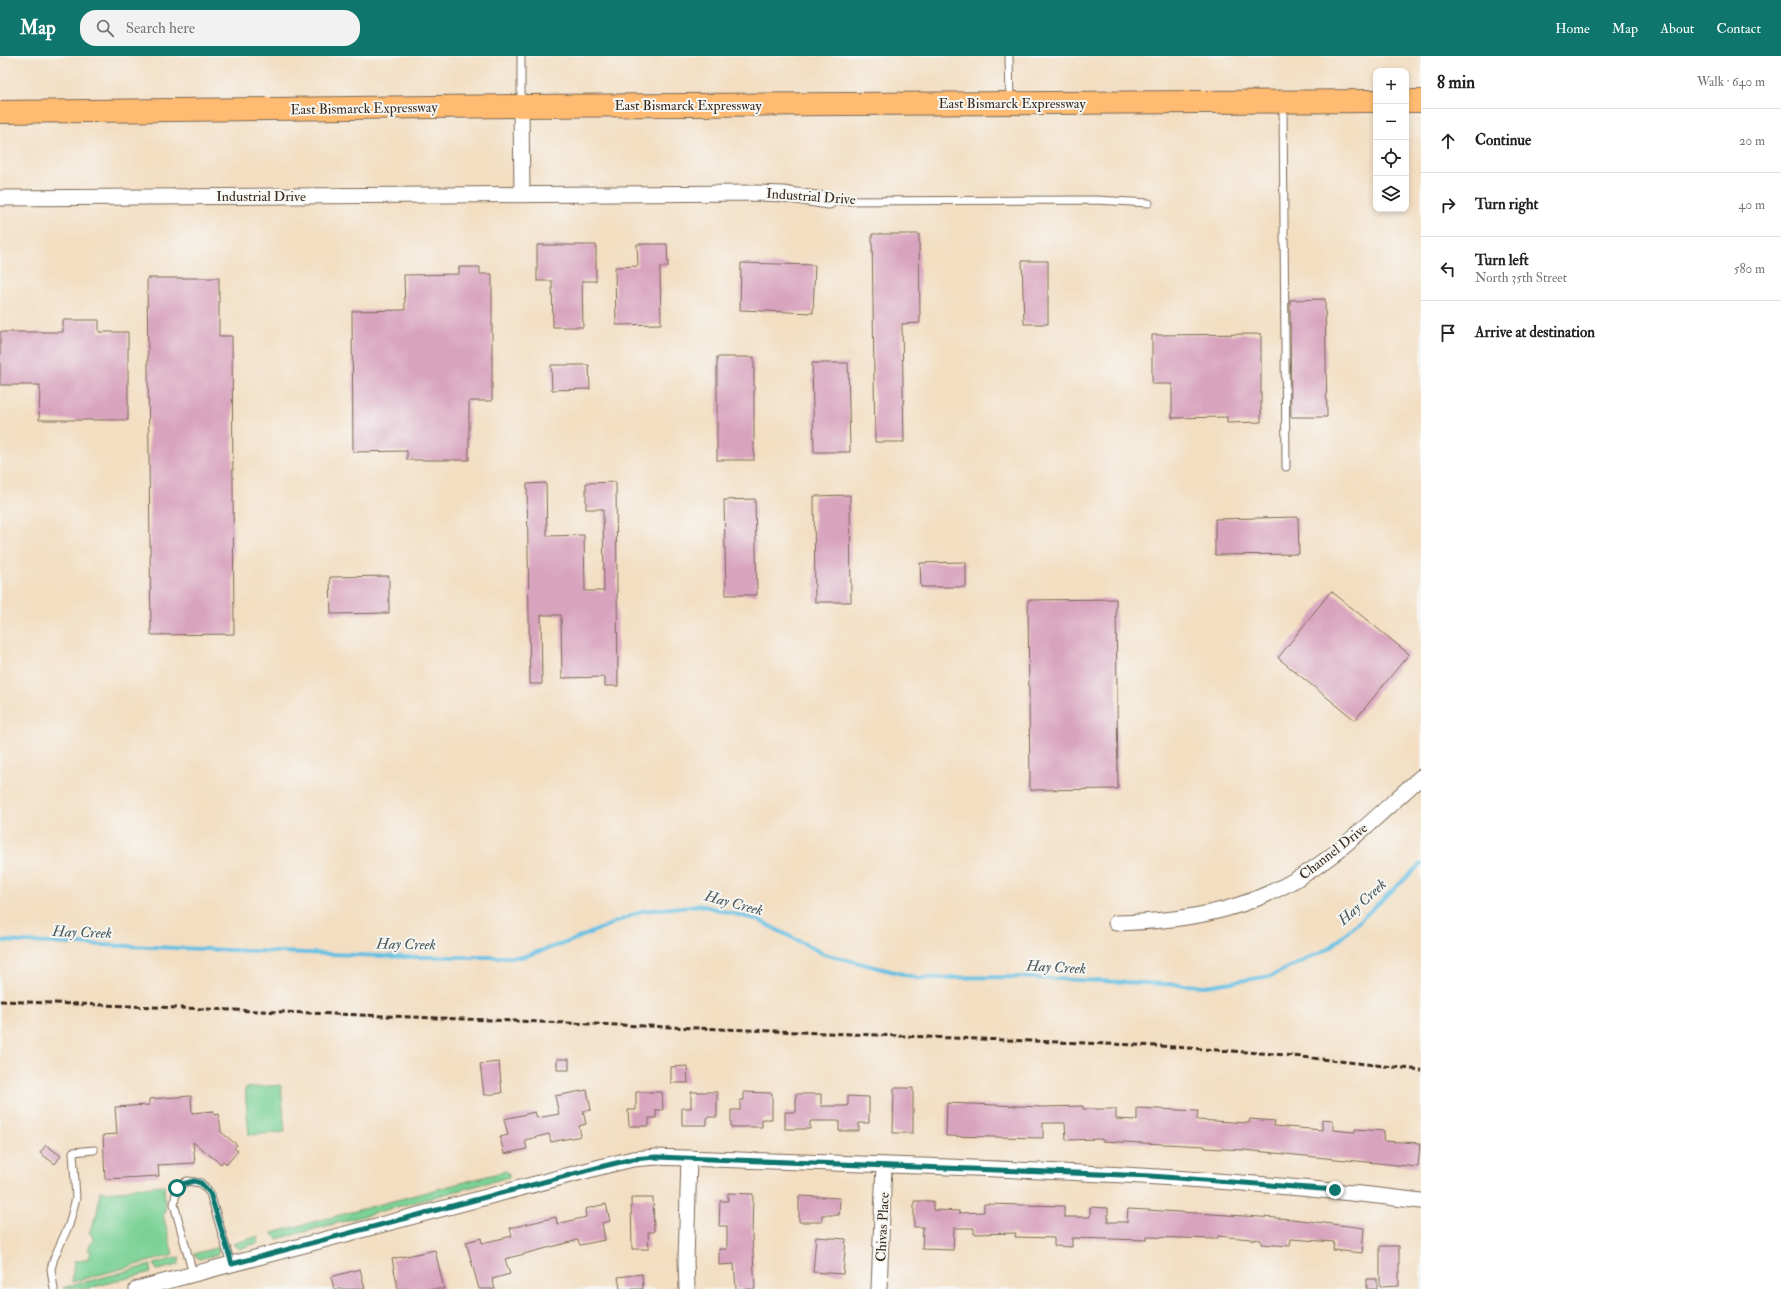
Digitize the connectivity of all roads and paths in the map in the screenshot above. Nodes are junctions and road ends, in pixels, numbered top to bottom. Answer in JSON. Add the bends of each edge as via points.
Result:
{"nodes":[{"id":1,"x":521,"y":56,"type":"edge"},
{"id":2,"x":1009,"y":56,"type":"edge"},
{"id":3,"x":1373,"y":101,"type":"edge"},
{"id":4,"x":1409,"y":101,"type":"edge"},
{"id":5,"x":1421,"y":101,"type":"edge"},
{"id":6,"x":1283,"y":102,"type":"junction"},
{"id":7,"x":1010,"y":103,"type":"junction"},
{"id":8,"x":522,"y":106,"type":"junction"},
{"id":9,"x":0,"y":112,"type":"edge"},
{"id":10,"x":522,"y":194,"type":"junction"},
{"id":11,"x":0,"y":198,"type":"edge"},
{"id":12,"x":829,"y":201,"type":"joint"},
{"id":13,"x":1148,"y":203,"type":"dead end"},
{"id":14,"x":1286,"y":467,"type":"dead end"},
{"id":15,"x":1421,"y":776,"type":"edge"},
{"id":16,"x":1116,"y":923,"type":"dead end"},
{"id":17,"x":94,"y":1150,"type":"dead end"},
{"id":18,"x":689,"y":1158,"type":"junction"},
{"id":19,"x":884,"y":1165,"type":"junction"},
{"id":20,"x":1421,"y":1201,"type":"edge"},
{"id":21,"x":232,"y":1264,"type":"junction"},
{"id":22,"x":193,"y":1274,"type":"junction"},
{"id":23,"x":141,"y":1288,"type":"edge"},
{"id":24,"x":54,"y":1289,"type":"edge"},
{"id":25,"x":687,"y":1289,"type":"edge"},
{"id":26,"x":879,"y":1289,"type":"edge"}],
"edges":[{"from":1,"to":8,"type":"lane"},
{"from":2,"to":7,"type":"lane"},
{"from":3,"to":6,"type":"main road","name":"East Bismarck Expressway"},
{"from":4,"to":5,"type":"main road"},
{"from":6,"to":7,"type":"main road","name":"East Bismarck Expressway"},
{"from":6,"to":14,"type":"lane"},
{"from":7,"to":8,"type":"main road","name":"East Bismarck Expressway"},
{"from":8,"to":9,"type":"main road","name":"East Bismarck Expressway"},
{"from":8,"to":10,"type":"street"},
{"from":10,"to":11,"type":"street","name":"Industrial Drive"},
{"from":10,"to":12,"type":"street","name":"Industrial Drive","via":[[756,193]]},
{"from":12,"to":13,"type":"lane","name":"Industrial Drive","via":[[1096,200]]},
{"from":15,"to":16,"type":"street","name":"Channel Drive","via":[[1343,846],[1308,872],[1274,891],[1237,906],[1201,916],[1162,922]]},
{"from":17,"to":24,"type":"lane","via":[[73,1152],[76,1198],[69,1225],[51,1269]]},
{"from":18,"to":19,"type":"street"},
{"from":18,"to":21,"type":"street","via":[[645,1158],[604,1166]]},
{"from":18,"to":25,"type":"street"},
{"from":19,"to":20,"type":"street","via":[[1185,1178]]},
{"from":19,"to":26,"type":"street","name":"Chivas Place"},
{"from":21,"to":22,"type":"street"},
{"from":21,"to":22,"type":"lane","via":[[210,1193],[201,1183],[187,1181],[177,1188],[174,1204]]},
{"from":22,"to":23,"type":"street"}]}
